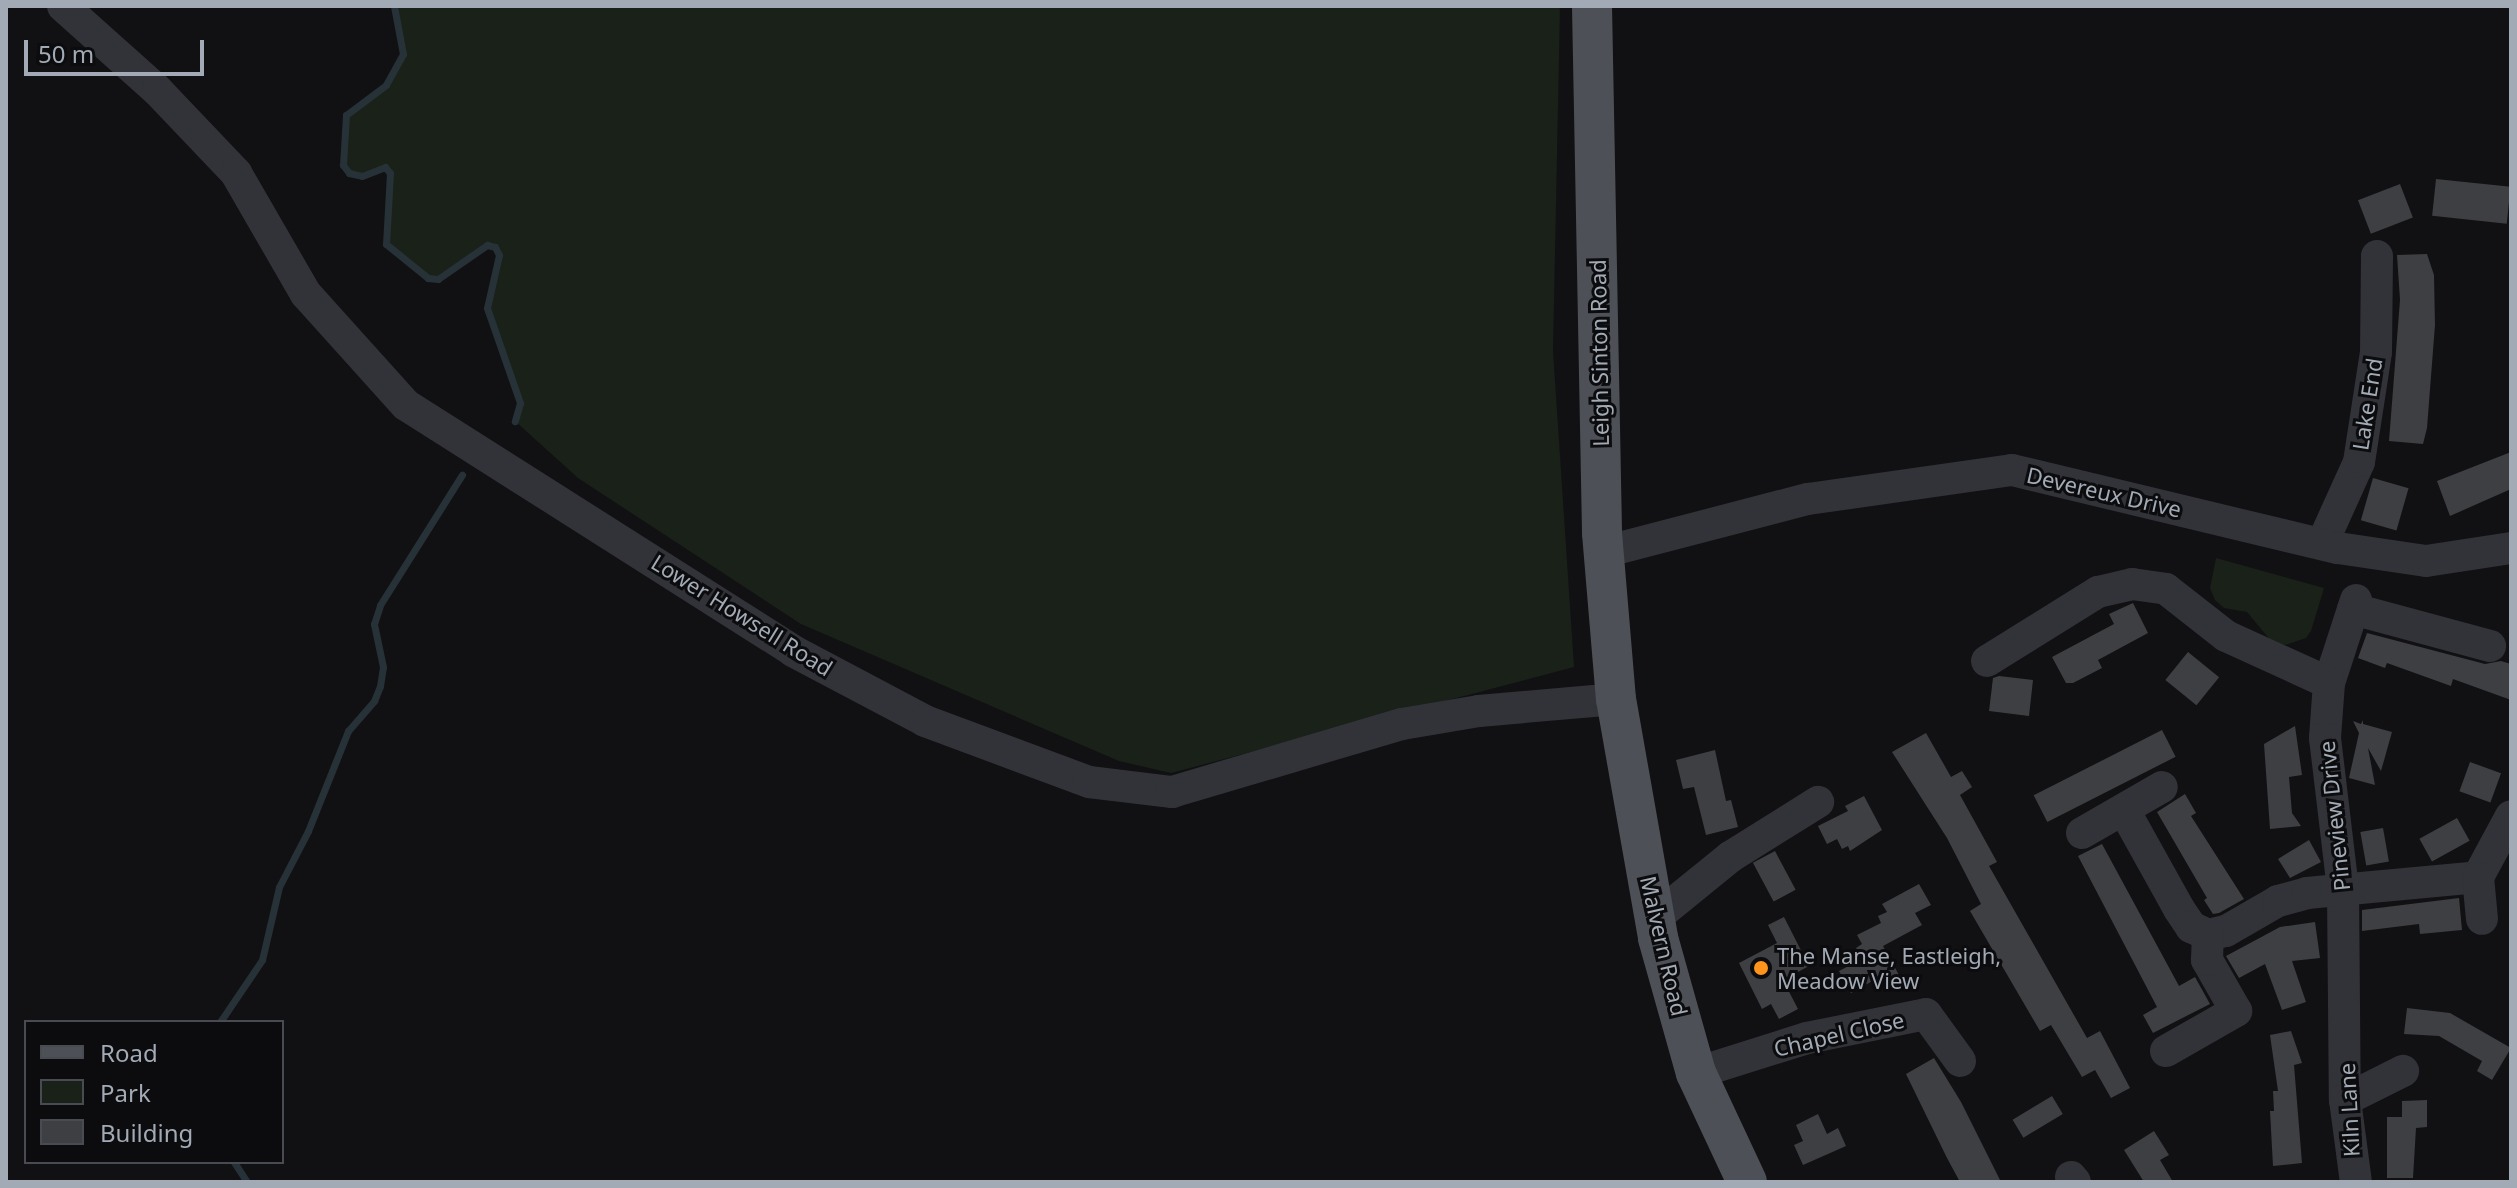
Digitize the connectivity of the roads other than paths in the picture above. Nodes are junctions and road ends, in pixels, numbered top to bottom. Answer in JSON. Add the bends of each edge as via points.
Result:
{"nodes":[{"id":1,"x":63,"y":6,"type":"edge"},
{"id":2,"x":1592,"y":6,"type":"edge"},
{"id":3,"x":2377,"y":256,"type":"dead end"},
{"id":4,"x":2322,"y":544,"type":"junction"},
{"id":5,"x":2511,"y":548,"type":"edge"},
{"id":6,"x":1604,"y":552,"type":"junction"},
{"id":7,"x":2490,"y":646,"type":"dead end"},
{"id":8,"x":1987,"y":661,"type":"dead end"},
{"id":9,"x":2329,"y":683,"type":"junction"},
{"id":10,"x":1616,"y":699,"type":"junction"},
{"id":11,"x":2162,"y":787,"type":"dead end"},
{"id":12,"x":1818,"y":802,"type":"dead end"},
{"id":13,"x":2124,"y":810,"type":"junction"},
{"id":14,"x":2511,"y":816,"type":"edge"},
{"id":15,"x":2082,"y":833,"type":"dead end"},
{"id":16,"x":2478,"y":877,"type":"junction"},
{"id":17,"x":2343,"y":890,"type":"junction"},
{"id":18,"x":1655,"y":918,"type":"junction"},
{"id":19,"x":2482,"y":919,"type":"dead end"},
{"id":20,"x":2208,"y":935,"type":"junction"},
{"id":21,"x":2347,"y":1037,"type":"joint"},
{"id":22,"x":2166,"y":1051,"type":"dead end"},
{"id":23,"x":1960,"y":1061,"type":"dead end"},
{"id":24,"x":2403,"y":1071,"type":"dead end"},
{"id":25,"x":1696,"y":1073,"type":"junction"},
{"id":26,"x":2345,"y":1100,"type":"junction"},
{"id":27,"x":1747,"y":1182,"type":"edge"},
{"id":28,"x":2356,"y":1182,"type":"edge"}],
"edges":[{"from":1,"to":10,"type":"street","name":"Lower Howsell Road","via":[[157,90],[236,173],[306,294],[406,405],[793,651],[925,721],[1089,782],[1172,792],[1402,724]]},
{"from":2,"to":6,"type":"main road","name":"Leigh Sinton Road"},
{"from":3,"to":4,"type":"street","name":"Lake End","via":[[2376,352],[2359,462]]},
{"from":4,"to":5,"type":"street","name":"Devereux Drive","via":[[2426,561]]},
{"from":4,"to":6,"type":"street","name":"Devereux Drive","via":[[2012,470],[1808,499]]},
{"from":6,"to":10,"type":"main road","name":"Leigh Sinton Road"},
{"from":7,"to":9,"type":"street","name":"Pineview Drive","via":[[2354,604]]},
{"from":8,"to":9,"type":"street","via":[[2098,592],[2132,584],[2166,589],[2226,636]]},
{"from":9,"to":17,"type":"street","name":"Pineview Drive","via":[[2325,738]]},
{"from":10,"to":18,"type":"main road","name":"Malvern Road"},
{"from":11,"to":13,"type":"street"},
{"from":12,"to":18,"type":"street","via":[[1730,857]]},
{"from":13,"to":15,"type":"street"},
{"from":13,"to":20,"type":"street","via":[[2191,927]]},
{"from":14,"to":16,"type":"street"},
{"from":16,"to":17,"type":"street"},
{"from":16,"to":19,"type":"street"},
{"from":17,"to":20,"type":"street","via":[[2278,901],[2226,931]]},
{"from":17,"to":21,"type":"street","name":"Pineview Drive"},
{"from":18,"to":25,"type":"main road","name":"Malvern Road"},
{"from":20,"to":22,"type":"street","via":[[2207,960],[2236,1011]]},
{"from":21,"to":26,"type":"street","name":"Kiln Lane"},
{"from":23,"to":25,"type":"street","name":"Chapel Close","via":[[1926,1014],[1807,1038]]},
{"from":24,"to":26,"type":"street"},
{"from":25,"to":27,"type":"main road","name":"Malvern Road"},
{"from":26,"to":28,"type":"street","name":"Kiln Lane"}]}
